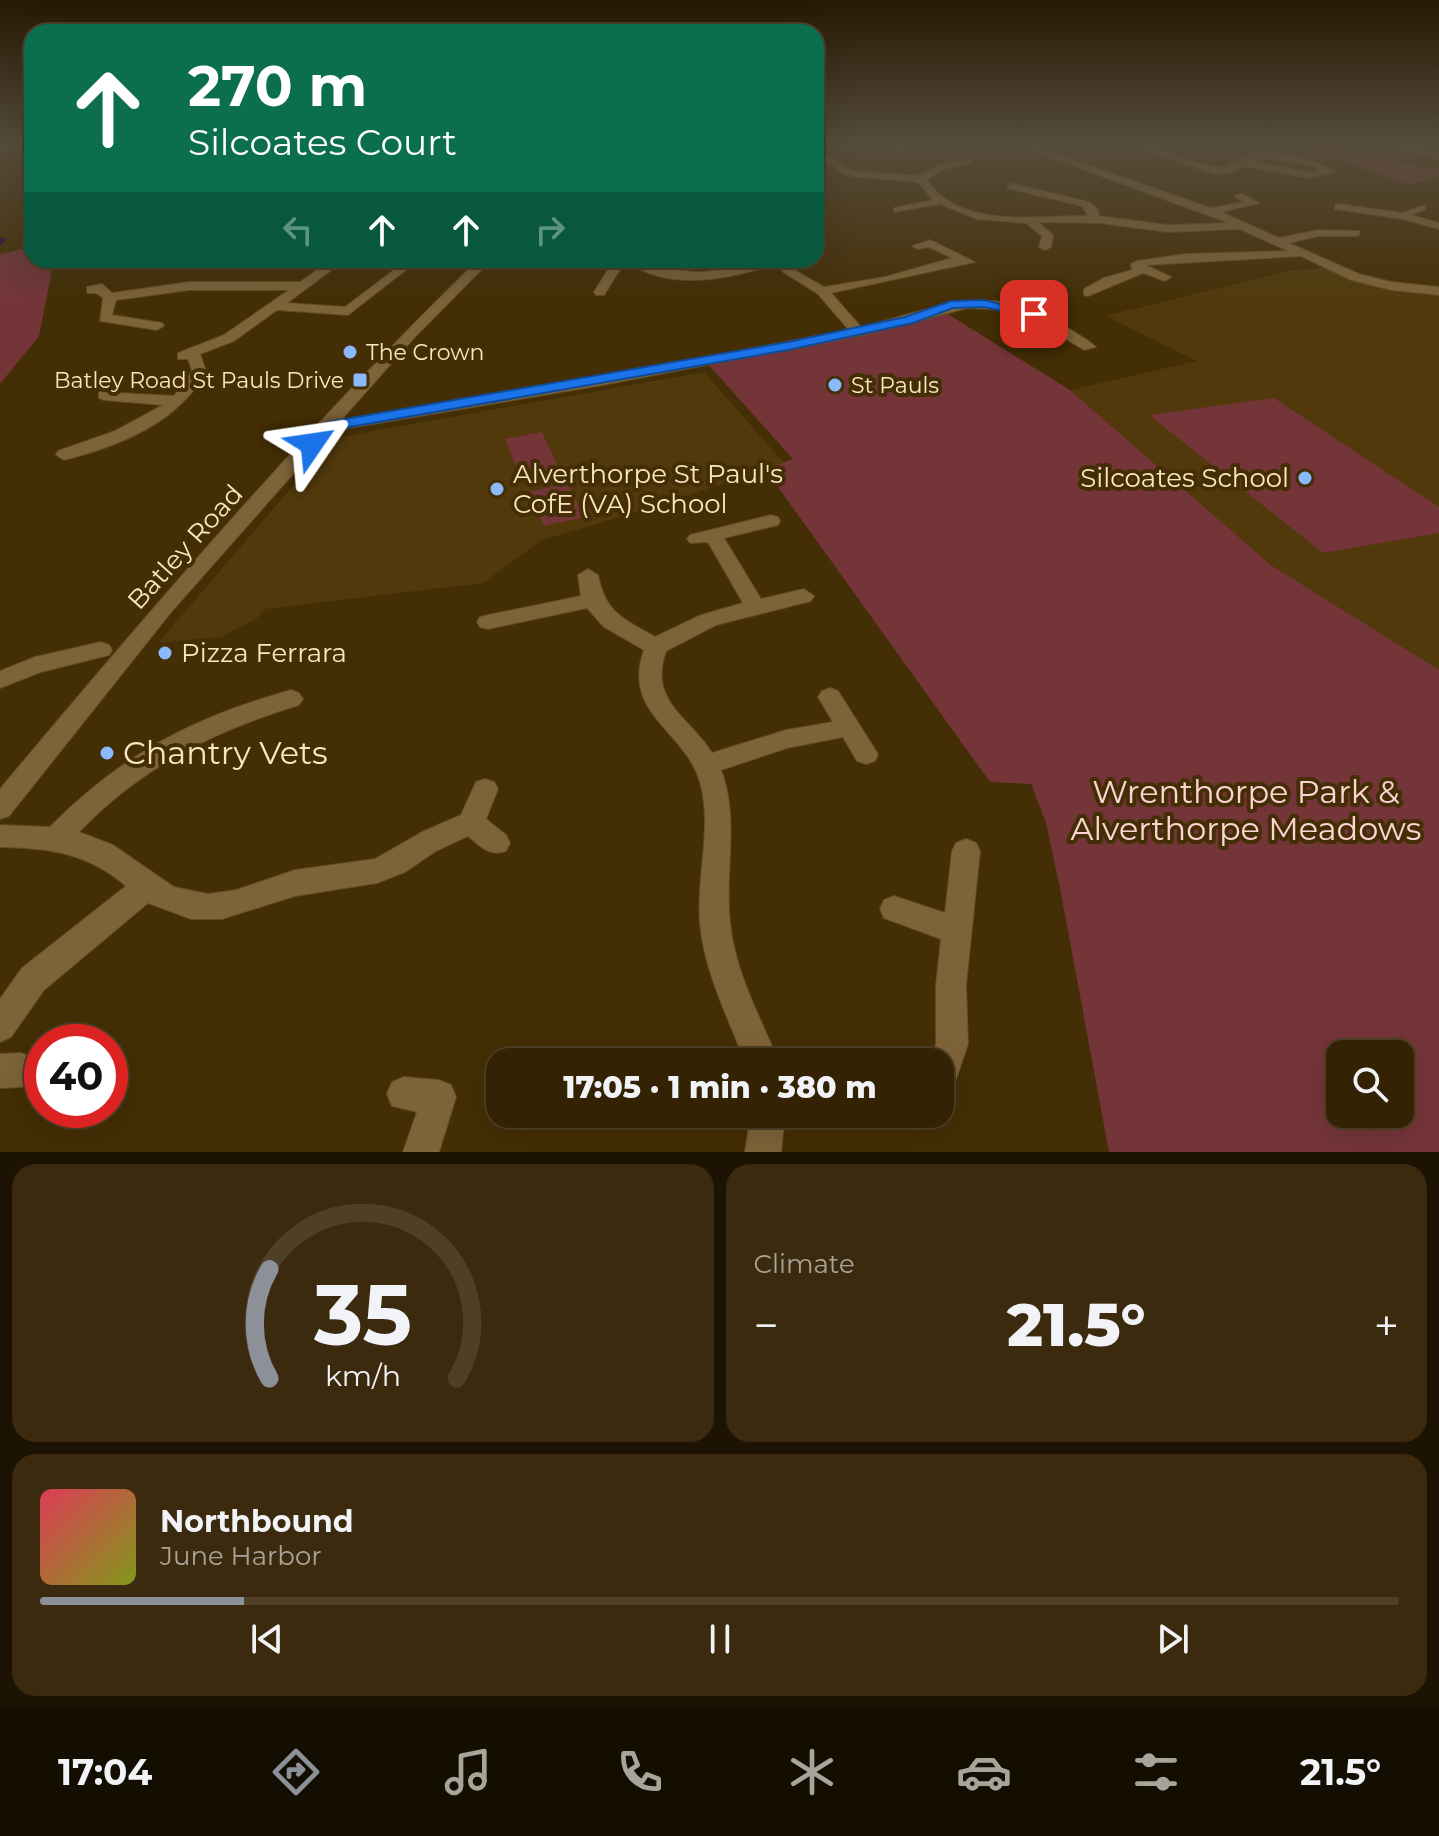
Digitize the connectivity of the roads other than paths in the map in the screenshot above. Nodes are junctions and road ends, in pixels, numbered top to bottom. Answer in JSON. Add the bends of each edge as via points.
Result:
{"nodes":[{"id":1,"x":1061,"y":199,"type":"edge"},
{"id":2,"x":1175,"y":199,"type":"edge"},
{"id":3,"x":1245,"y":199,"type":"edge"},
{"id":4,"x":941,"y":201,"type":"joint"},
{"id":5,"x":1339,"y":207,"type":"dead end"},
{"id":6,"x":1421,"y":207,"type":"dead end"},
{"id":7,"x":901,"y":208,"type":"dead end"},
{"id":8,"x":1210,"y":211,"type":"junction"},
{"id":9,"x":1353,"y":211,"type":"junction"},
{"id":10,"x":1403,"y":216,"type":"junction"},
{"id":11,"x":1094,"y":219,"type":"junction"},
{"id":12,"x":1030,"y":221,"type":"junction"},
{"id":13,"x":1245,"y":226,"type":"junction"},
{"id":14,"x":1439,"y":226,"type":"edge"},
{"id":15,"x":1335,"y":231,"type":"junction"},
{"id":16,"x":1355,"y":233,"type":"dead end"},
{"id":17,"x":1277,"y":242,"type":"junction"},
{"id":18,"x":918,"y":246,"type":"dead end"},
{"id":19,"x":1044,"y":247,"type":"dead end"},
{"id":20,"x":1301,"y":253,"type":"junction"},
{"id":21,"x":1135,"y":265,"type":"junction"},
{"id":22,"x":327,"y":268,"type":"edge"},
{"id":23,"x":395,"y":268,"type":"edge"},
{"id":24,"x":478,"y":268,"type":"edge"},
{"id":25,"x":620,"y":268,"type":"edge"},
{"id":26,"x":652,"y":268,"type":"edge"},
{"id":27,"x":758,"y":268,"type":"edge"},
{"id":28,"x":788,"y":268,"type":"edge"},
{"id":29,"x":1165,"y":277,"type":"dead end"},
{"id":30,"x":301,"y":286,"type":"junction"},
{"id":31,"x":91,"y":290,"type":"dead end"},
{"id":32,"x":822,"y":291,"type":"junction"},
{"id":33,"x":1439,"y":291,"type":"edge"},
{"id":34,"x":600,"y":292,"type":"dead end"},
{"id":35,"x":1088,"y":292,"type":"dead end"},
{"id":36,"x":110,"y":297,"type":"junction"},
{"id":37,"x":277,"y":306,"type":"junction"},
{"id":38,"x":146,"y":314,"type":"dead end"},
{"id":39,"x":133,"y":323,"type":"junction"},
{"id":40,"x":157,"y":326,"type":"dead end"},
{"id":41,"x":858,"y":332,"type":"junction"},
{"id":42,"x":1110,"y":344,"type":"dead end"},
{"id":43,"x":104,"y":395,"type":"dead end"},
{"id":44,"x":176,"y":401,"type":"junction"},
{"id":45,"x":328,"y":427,"type":"junction"},
{"id":46,"x":64,"y":455,"type":"dead end"},
{"id":47,"x":771,"y":521,"type":"dead end"},
{"id":48,"x":804,"y":596,"type":"dead end"},
{"id":49,"x":756,"y":607,"type":"junction"},
{"id":50,"x":488,"y":622,"type":"dead end"},
{"id":51,"x":656,"y":647,"type":"junction"},
{"id":52,"x":101,"y":650,"type":"dead end"},
{"id":53,"x":0,"y":680,"type":"edge"},
{"id":54,"x":830,"y":697,"type":"dead end"},
{"id":55,"x":291,"y":699,"type":"dead end"},
{"id":56,"x":848,"y":727,"type":"junction"},
{"id":57,"x":866,"y":754,"type":"dead end"},
{"id":58,"x":707,"y":765,"type":"junction"},
{"id":59,"x":485,"y":789,"type":"dead end"},
{"id":60,"x":0,"y":808,"type":"edge"},
{"id":61,"x":471,"y":823,"type":"junction"},
{"id":62,"x":0,"y":836,"type":"edge"},
{"id":63,"x":57,"y":837,"type":"junction"},
{"id":64,"x":496,"y":843,"type":"dead end"},
{"id":65,"x":966,"y":851,"type":"dead end"},
{"id":66,"x":145,"y":888,"type":"junction"},
{"id":67,"x":894,"y":909,"type":"dead end"},
{"id":68,"x":955,"y":930,"type":"junction"},
{"id":69,"x":0,"y":1026,"type":"edge"},
{"id":70,"x":757,"y":1048,"type":"edge"},
{"id":71,"x":951,"y":1048,"type":"edge"},
{"id":72,"x":404,"y":1094,"type":"dead end"},
{"id":73,"x":766,"y":1128,"type":"edge"},
{"id":74,"x":421,"y":1152,"type":"edge"},
{"id":75,"x":763,"y":1152,"type":"edge"}],
"edges":[{"from":1,"to":11,"type":"street","via":[[1085,204]]},
{"from":2,"to":8,"type":"street"},
{"from":3,"to":8,"type":"street","via":[[1254,203]]},
{"from":4,"to":7,"type":"street"},
{"from":4,"to":12,"type":"street","via":[[980,215]]},
{"from":5,"to":9,"type":"street"},
{"from":6,"to":10,"type":"street"},
{"from":8,"to":13,"type":"street"},
{"from":9,"to":10,"type":"street"},
{"from":9,"to":15,"type":"street","via":[[1326,218]]},
{"from":10,"to":14,"type":"street"},
{"from":11,"to":12,"type":"street"},
{"from":11,"to":13,"type":"street","via":[[1175,229]]},
{"from":12,"to":19,"type":"street","via":[[1048,235]]},
{"from":13,"to":17,"type":"street"},
{"from":15,"to":16,"type":"street"},
{"from":15,"to":17,"type":"street"},
{"from":17,"to":20,"type":"street"},
{"from":18,"to":32,"type":"street","via":[[930,243],[969,262]]},
{"from":20,"to":21,"type":"street"},
{"from":20,"to":33,"type":"street","via":[[1364,279]]},
{"from":21,"to":29,"type":"street"},
{"from":21,"to":35,"type":"street","via":[[1136,273]]},
{"from":22,"to":30,"type":"street"},
{"from":23,"to":37,"type":"street","via":[[348,311]]},
{"from":24,"to":45,"type":"street","name":"Batley Road","via":[[408,336]]},
{"from":25,"to":34,"type":"street"},
{"from":26,"to":27,"type":"street","via":[[694,275]]},
{"from":28,"to":32,"type":"street"},
{"from":30,"to":36,"type":"street","via":[[189,286]]},
{"from":30,"to":37,"type":"street"},
{"from":31,"to":36,"type":"street","via":[[102,288]]},
{"from":32,"to":41,"type":"street"},
{"from":36,"to":39,"type":"street","via":[[105,318]]},
{"from":37,"to":44,"type":"street","via":[[229,338],[188,355],[199,371],[196,382]]},
{"from":38,"to":39,"type":"street"},
{"from":39,"to":40,"type":"street"},
{"from":41,"to":42,"type":"street","via":[[938,308],[984,304],[1034,314],[1085,349]]},
{"from":41,"to":45,"type":"street"},
{"from":43,"to":44,"type":"street"},
{"from":44,"to":46,"type":"street","via":[[131,430],[90,438]]},
{"from":45,"to":60,"type":"street","name":"Batley Road","via":[[144,630]]},
{"from":47,"to":49,"type":"street","via":[[705,537]]},
{"from":48,"to":49,"type":"street"},
{"from":49,"to":51,"type":"street","via":[[689,628]]},
{"from":50,"to":51,"type":"street","via":[[524,619],[590,588],[612,622]]},
{"from":51,"to":58,"type":"street","via":[[648,663],[653,694]]},
{"from":52,"to":53,"type":"street","via":[[35,665]]},
{"from":54,"to":56,"type":"street"},
{"from":55,"to":63,"type":"street","via":[[241,711],[150,757],[86,805]]},
{"from":56,"to":57,"type":"street"},
{"from":56,"to":58,"type":"street","via":[[786,739]]},
{"from":58,"to":70,"type":"street","via":[[718,819],[714,919],[719,951]]},
{"from":59,"to":61,"type":"street"},
{"from":61,"to":64,"type":"street"},
{"from":61,"to":66,"type":"street","via":[[364,875],[289,884],[223,908],[195,906]]},
{"from":62,"to":63,"type":"street"},
{"from":63,"to":66,"type":"street","via":[[90,846]]},
{"from":65,"to":68,"type":"street"},
{"from":66,"to":69,"type":"street","via":[[33,979]]},
{"from":67,"to":68,"type":"street"},
{"from":68,"to":71,"type":"street"},
{"from":72,"to":74,"type":"street","via":[[439,1097]]},
{"from":73,"to":75,"type":"street"}]}
